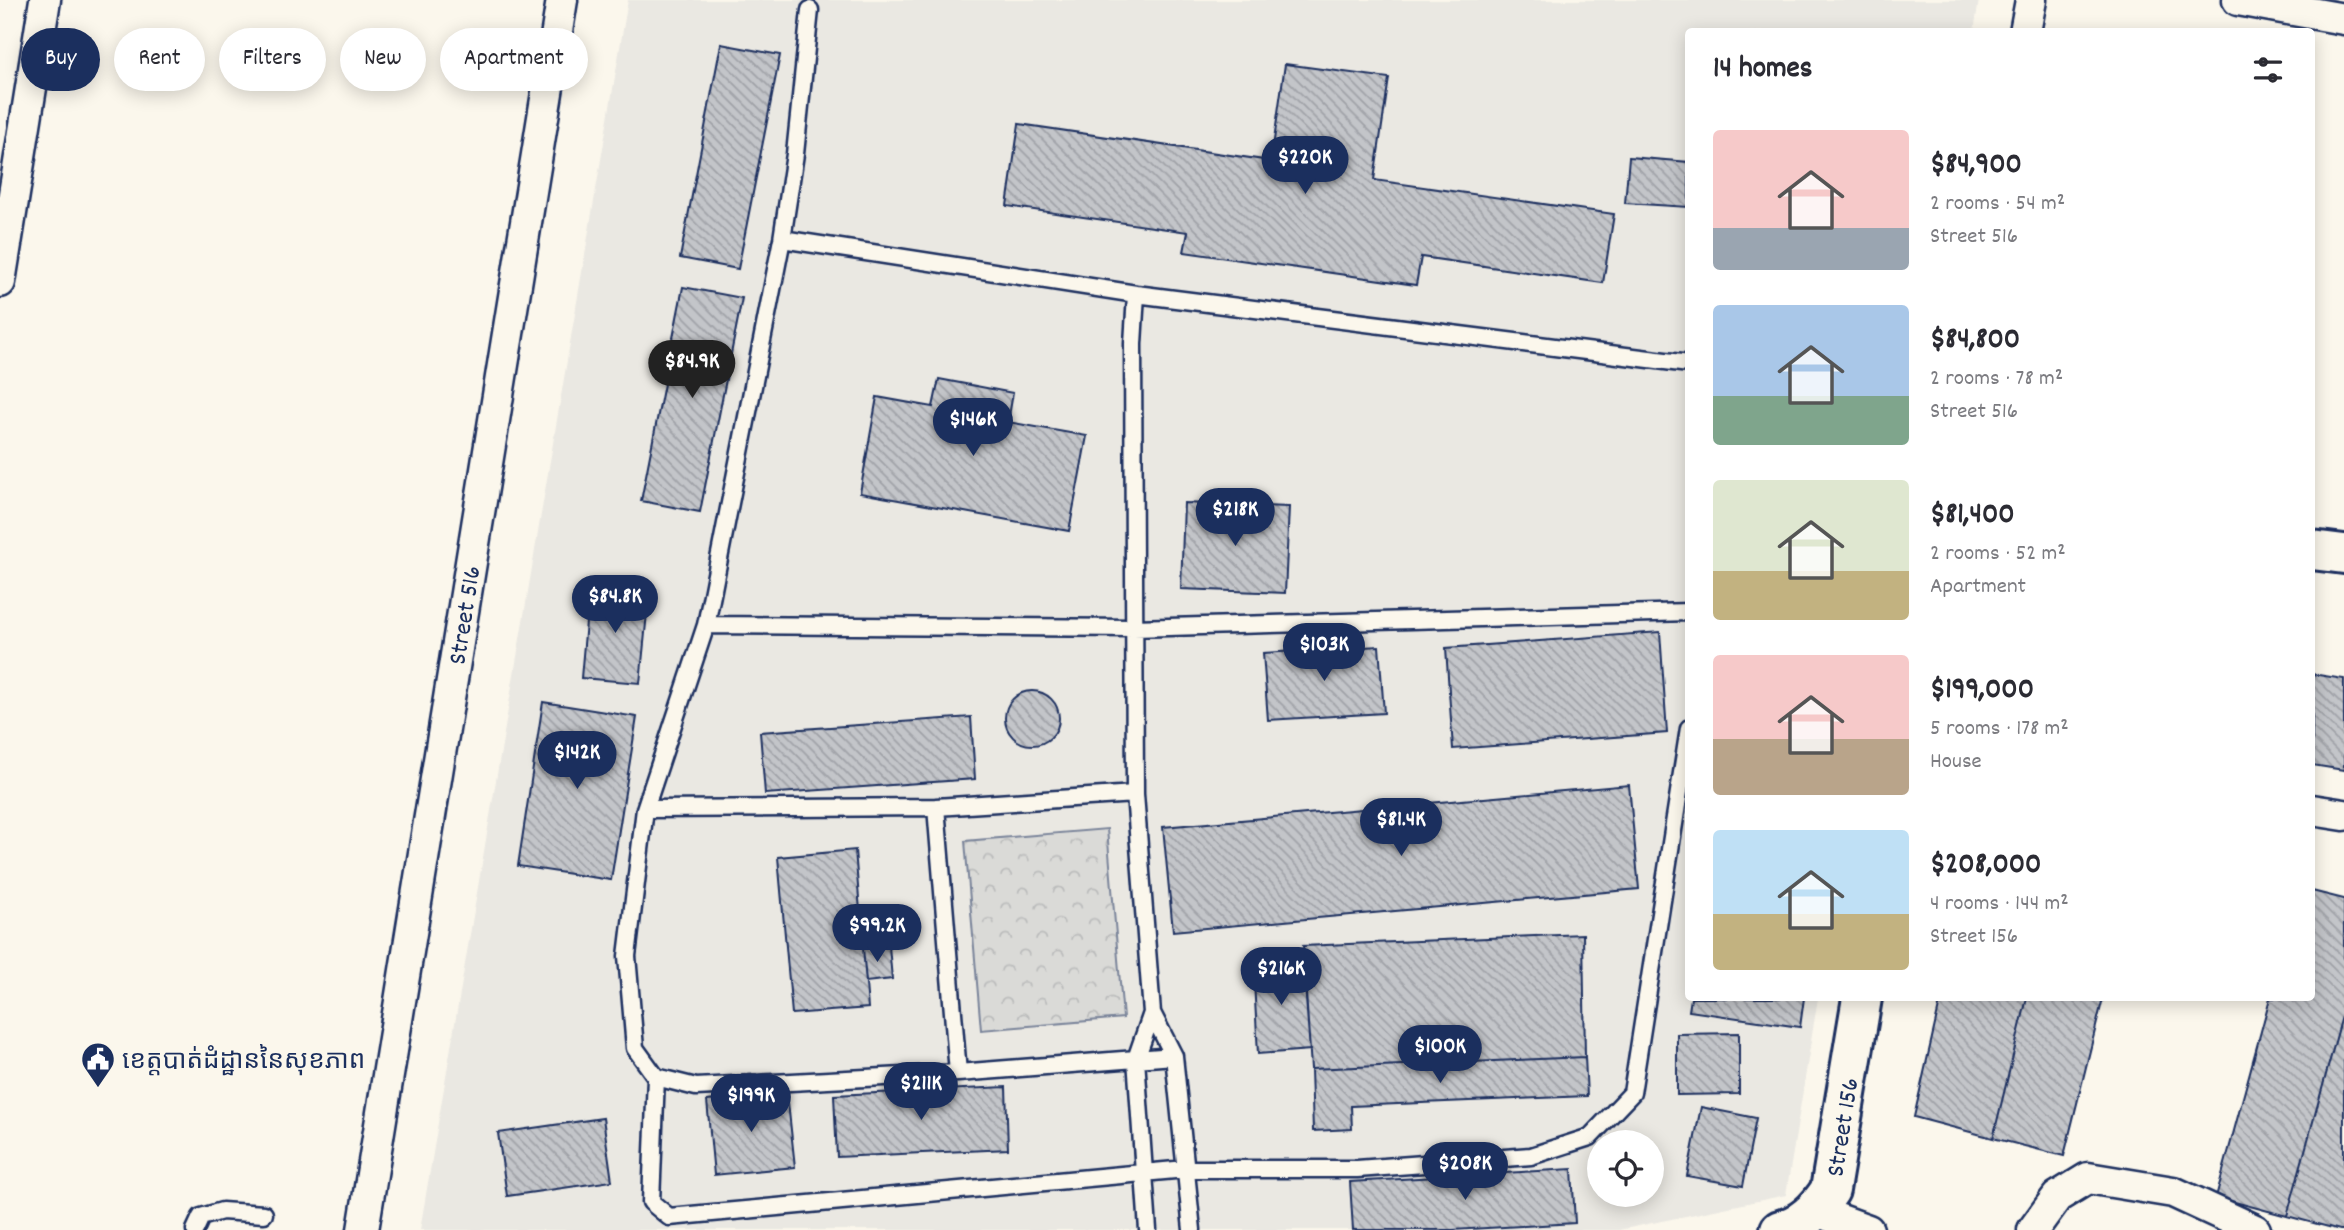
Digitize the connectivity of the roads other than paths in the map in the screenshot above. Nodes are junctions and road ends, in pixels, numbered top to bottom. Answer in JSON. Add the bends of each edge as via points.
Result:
{"nodes":[{"id":1,"x":46,"y":0,"type":"edge"},
{"id":2,"x":562,"y":0,"type":"edge"},
{"id":3,"x":2031,"y":0,"type":"edge"},
{"id":4,"x":2238,"y":0,"type":"edge"},
{"id":5,"x":810,"y":10,"type":"dead end"},
{"id":6,"x":2344,"y":19,"type":"edge"},
{"id":7,"x":2026,"y":28,"type":"edge"},
{"id":8,"x":782,"y":239,"type":"junction"},
{"id":9,"x":0,"y":282,"type":"edge"},
{"id":10,"x":1136,"y":294,"type":"junction"},
{"id":11,"x":1685,"y":363,"type":"edge"},
{"id":12,"x":2315,"y":550,"type":"edge"},
{"id":13,"x":2344,"y":554,"type":"edge"},
{"id":14,"x":1685,"y":612,"type":"edge"},
{"id":15,"x":706,"y":625,"type":"junction"},
{"id":16,"x":1134,"y":628,"type":"junction"},
{"id":17,"x":1685,"y":754,"type":"edge"},
{"id":18,"x":1135,"y":794,"type":"junction"},
{"id":19,"x":936,"y":807,"type":"junction"},
{"id":20,"x":645,"y":809,"type":"junction"},
{"id":21,"x":2315,"y":810,"type":"edge"},
{"id":22,"x":2344,"y":815,"type":"edge"},
{"id":23,"x":1862,"y":1001,"type":"edge"},
{"id":24,"x":1152,"y":1013,"type":"junction"},
{"id":25,"x":1174,"y":1056,"type":"junction"},
{"id":26,"x":1136,"y":1059,"type":"junction"},
{"id":27,"x":958,"y":1073,"type":"junction"},
{"id":28,"x":656,"y":1077,"type":"junction"},
{"id":29,"x":1186,"y":1169,"type":"junction"},
{"id":30,"x":1142,"y":1173,"type":"junction"},
{"id":31,"x":1816,"y":1211,"type":"junction"},
{"id":32,"x":264,"y":1214,"type":"dead end"},
{"id":33,"x":195,"y":1230,"type":"edge"},
{"id":34,"x":363,"y":1230,"type":"edge"},
{"id":35,"x":1148,"y":1230,"type":"edge"},
{"id":36,"x":1192,"y":1230,"type":"edge"},
{"id":37,"x":1780,"y":1230,"type":"edge"},
{"id":38,"x":1868,"y":1230,"type":"edge"},
{"id":39,"x":2033,"y":1230,"type":"edge"},
{"id":40,"x":2255,"y":1230,"type":"edge"}],
"edges":[{"from":1,"to":9,"type":"street"},
{"from":2,"to":34,"type":"street","name":"Street 516"},
{"from":3,"to":7,"type":"street"},
{"from":4,"to":6,"type":"street"},
{"from":5,"to":8,"type":"lane"},
{"from":8,"to":10,"type":"lane"},
{"from":8,"to":15,"type":"lane"},
{"from":10,"to":11,"type":"lane"},
{"from":10,"to":16,"type":"lane"},
{"from":12,"to":13,"type":"street"},
{"from":14,"to":16,"type":"lane"},
{"from":15,"to":16,"type":"lane"},
{"from":15,"to":20,"type":"lane"},
{"from":16,"to":18,"type":"lane"},
{"from":17,"to":29,"type":"lane","via":[[1632,1093],[1590,1137],[1531,1156],[1357,1169]]},
{"from":18,"to":19,"type":"lane"},
{"from":18,"to":24,"type":"lane"},
{"from":19,"to":20,"type":"lane"},
{"from":19,"to":27,"type":"lane"},
{"from":20,"to":28,"type":"lane","via":[[627,956],[635,1048]]},
{"from":21,"to":22,"type":"street"},
{"from":23,"to":31,"type":"street","name":"Street 156","via":[[1830,1190]]},
{"from":24,"to":25,"type":"lane"},
{"from":24,"to":26,"type":"lane"},
{"from":25,"to":26,"type":"lane"},
{"from":25,"to":29,"type":"lane"},
{"from":26,"to":27,"type":"lane"},
{"from":26,"to":30,"type":"lane"},
{"from":27,"to":28,"type":"lane","via":[[696,1087]]},
{"from":28,"to":30,"type":"lane","via":[[651,1202],[669,1217]]},
{"from":29,"to":30,"type":"lane"},
{"from":29,"to":36,"type":"lane"},
{"from":30,"to":35,"type":"lane"},
{"from":31,"to":37,"type":"street","name":"Street 156"},
{"from":31,"to":38,"type":"street"},
{"from":32,"to":33,"type":"lane","via":[[222,1211],[201,1217]]},
{"from":39,"to":40,"type":"street","via":[[2057,1197],[2088,1178],[2173,1192]]}]}
